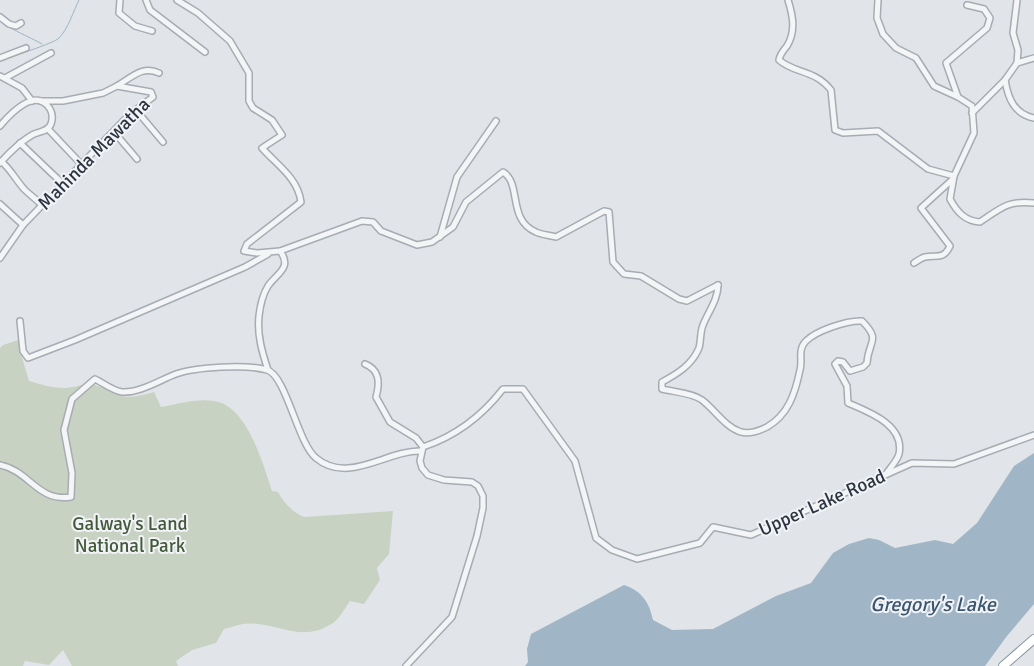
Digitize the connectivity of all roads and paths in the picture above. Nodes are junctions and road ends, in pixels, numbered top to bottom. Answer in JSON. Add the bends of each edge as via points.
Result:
{"nodes":[{"id":1,"x":120,"y":0,"type":"edge"},
{"id":2,"x":146,"y":0,"type":"edge"},
{"id":3,"x":177,"y":0,"type":"edge"},
{"id":4,"x":788,"y":0,"type":"edge"},
{"id":5,"x":878,"y":0,"type":"edge"},
{"id":6,"x":1017,"y":0,"type":"edge"},
{"id":7,"x":966,"y":5,"type":"dead end"},
{"id":8,"x":0,"y":17,"type":"edge"},
{"id":9,"x":21,"y":23,"type":"dead end"},
{"id":10,"x":152,"y":31,"type":"dead end"},
{"id":11,"x":26,"y":48,"type":"dead end"},
{"id":12,"x":205,"y":52,"type":"dead end"},
{"id":13,"x":51,"y":53,"type":"dead end"},
{"id":14,"x":0,"y":58,"type":"edge"},
{"id":15,"x":1034,"y":58,"type":"edge"},
{"id":16,"x":1016,"y":63,"type":"junction"},
{"id":17,"x":159,"y":73,"type":"dead end"},
{"id":18,"x":3,"y":77,"type":"edge"},
{"id":19,"x":1005,"y":80,"type":"junction"},
{"id":20,"x":117,"y":86,"type":"junction"},
{"id":21,"x":958,"y":96,"type":"junction"},
{"id":22,"x":32,"y":101,"type":"junction"},
{"id":23,"x":41,"y":101,"type":"junction"},
{"id":24,"x":136,"y":110,"type":"junction"},
{"id":25,"x":972,"y":113,"type":"junction"},
{"id":26,"x":1034,"y":118,"type":"edge"},
{"id":27,"x":496,"y":121,"type":"dead end"},
{"id":28,"x":0,"y":126,"type":"edge"},
{"id":29,"x":48,"y":129,"type":"junction"},
{"id":30,"x":114,"y":132,"type":"junction"},
{"id":31,"x":163,"y":142,"type":"dead end"},
{"id":32,"x":20,"y":143,"type":"junction"},
{"id":33,"x":137,"y":160,"type":"dead end"},
{"id":34,"x":1,"y":162,"type":"edge"},
{"id":35,"x":82,"y":165,"type":"junction"},
{"id":36,"x":954,"y":177,"type":"junction"},
{"id":37,"x":63,"y":184,"type":"junction"},
{"id":38,"x":1034,"y":203,"type":"edge"},
{"id":39,"x":0,"y":204,"type":"edge"},
{"id":40,"x":42,"y":205,"type":"junction"},
{"id":41,"x":23,"y":226,"type":"junction"},
{"id":42,"x":440,"y":237,"type":"junction"},
{"id":43,"x":280,"y":251,"type":"junction"},
{"id":44,"x":270,"y":253,"type":"junction"},
{"id":45,"x":0,"y":258,"type":"edge"},
{"id":46,"x":914,"y":263,"type":"dead end"},
{"id":47,"x":20,"y":321,"type":"dead end"},
{"id":48,"x":366,"y":364,"type":"dead end"},
{"id":49,"x":268,"y":370,"type":"junction"},
{"id":50,"x":1034,"y":435,"type":"edge"},
{"id":51,"x":422,"y":449,"type":"junction"},
{"id":52,"x":0,"y":465,"type":"edge"},
{"id":53,"x":886,"y":474,"type":"junction"},
{"id":54,"x":1034,"y":639,"type":"edge"},
{"id":55,"x":406,"y":666,"type":"edge"},
{"id":56,"x":1003,"y":666,"type":"edge"}],
"edges":[{"from":1,"to":10,"type":"street","via":[[119,13],[135,26]]},
{"from":2,"to":12,"type":"street","via":[[150,10]]},
{"from":3,"to":44,"type":"street","via":[[198,13],[230,41],[249,73],[249,101],[253,108],[272,120],[282,135],[262,148],[291,177],[301,202],[247,244],[244,251]]},
{"from":4,"to":36,"type":"street","via":[[794,18],[791,37],[779,60],[815,75],[831,90],[835,130],[843,133],[878,131],[928,169]]},
{"from":5,"to":21,"type":"street","via":[[877,18],[883,34],[896,48],[916,58],[934,86]]},
{"from":6,"to":16,"type":"street","via":[[1013,32],[1018,50]]},
{"from":7,"to":21,"type":"street","via":[[984,9],[990,18],[987,28],[946,63]]},
{"from":8,"to":9,"type":"street","via":[[9,24],[16,26]]},
{"from":11,"to":14,"type":"street"},
{"from":13,"to":18,"type":"street"},
{"from":15,"to":16,"type":"street"},
{"from":16,"to":19,"type":"street"},
{"from":17,"to":20,"type":"street","via":[[150,68],[143,70]]},
{"from":18,"to":22,"type":"street","via":[[22,88]]},
{"from":19,"to":25,"type":"street"},
{"from":19,"to":26,"type":"street","via":[[1009,99],[1016,109]]},
{"from":20,"to":23,"type":"street","name":"Mahinda Mawatha","via":[[103,94]]},
{"from":20,"to":24,"type":"street","name":"Mahinda Mawatha","via":[[151,92],[151,99]]},
{"from":21,"to":25,"type":"street","via":[[972,106]]},
{"from":22,"to":23,"type":"street","name":"Mahinda Mawatha"},
{"from":22,"to":28,"type":"street","via":[[19,107]]},
{"from":23,"to":29,"type":"street","via":[[53,114]]},
{"from":24,"to":30,"type":"street","name":"Mahinda Mawatha"},
{"from":24,"to":31,"type":"street"},
{"from":25,"to":36,"type":"street","via":[[974,134]]},
{"from":27,"to":42,"type":"street","via":[[457,177]]},
{"from":29,"to":32,"type":"street"},
{"from":29,"to":35,"type":"street"},
{"from":30,"to":33,"type":"street"},
{"from":30,"to":35,"type":"street","name":"Mahinda Mawatha"},
{"from":32,"to":34,"type":"street"},
{"from":32,"to":37,"type":"street"},
{"from":34,"to":40,"type":"street"},
{"from":35,"to":37,"type":"street","name":"Mahinda Mawatha"},
{"from":36,"to":38,"type":"street","via":[[950,199],[957,211],[970,221],[980,222],[1008,203]]},
{"from":36,"to":46,"type":"street","via":[[921,208],[950,246],[948,252],[938,258],[926,256]]},
{"from":37,"to":40,"type":"street","name":"Mahinda Mawatha"},
{"from":39,"to":41,"type":"street"},
{"from":40,"to":41,"type":"street","name":"Mahinda Mawatha"},
{"from":41,"to":45,"type":"street","name":"Mahinda Mawatha"},
{"from":42,"to":43,"type":"street","via":[[417,245],[381,230],[373,222],[362,221]]},
{"from":42,"to":53,"type":"street","via":[[453,227],[466,202],[503,172],[514,188],[516,209],[529,228],[537,233],[556,237],[604,211],[609,212],[613,262],[624,274],[641,276],[687,301],[718,285],[718,294],[702,327],[699,347],[679,373],[662,382],[662,389],[701,399],[741,432],[763,429],[779,420],[787,410],[801,369],[800,353],[805,342],[830,326],[862,321],[874,336],[867,363],[850,371],[843,362],[834,364],[847,386],[848,403],[871,413],[898,436],[898,456]]},
{"from":43,"to":44,"type":"street"},
{"from":43,"to":49,"type":"street","via":[[286,263],[284,270],[268,286],[259,315],[261,347]]},
{"from":44,"to":47,"type":"street","via":[[245,267],[28,358]]},
{"from":48,"to":51,"type":"street","via":[[374,367],[377,373],[376,397],[390,422],[416,438]]},
{"from":49,"to":51,"type":"street","via":[[281,387],[316,458],[352,469]]},
{"from":49,"to":52,"type":"street","via":[[245,368],[178,373],[134,391],[122,392],[95,379],[72,399],[64,430],[72,473],[71,497],[43,493],[21,473]]},
{"from":50,"to":53,"type":"street","name":"Upper Lake Road","via":[[954,464],[912,463]]},
{"from":51,"to":53,"type":"street","name":"Upper Lake Road","via":[[445,440],[487,409],[503,389],[523,389],[575,461],[596,538],[612,550],[637,559],[700,543],[713,527],[751,535]]},
{"from":51,"to":55,"type":"street","via":[[420,461],[428,475],[472,482],[483,496],[483,508],[452,617]]},
{"from":54,"to":56,"type":"highway"}]}
